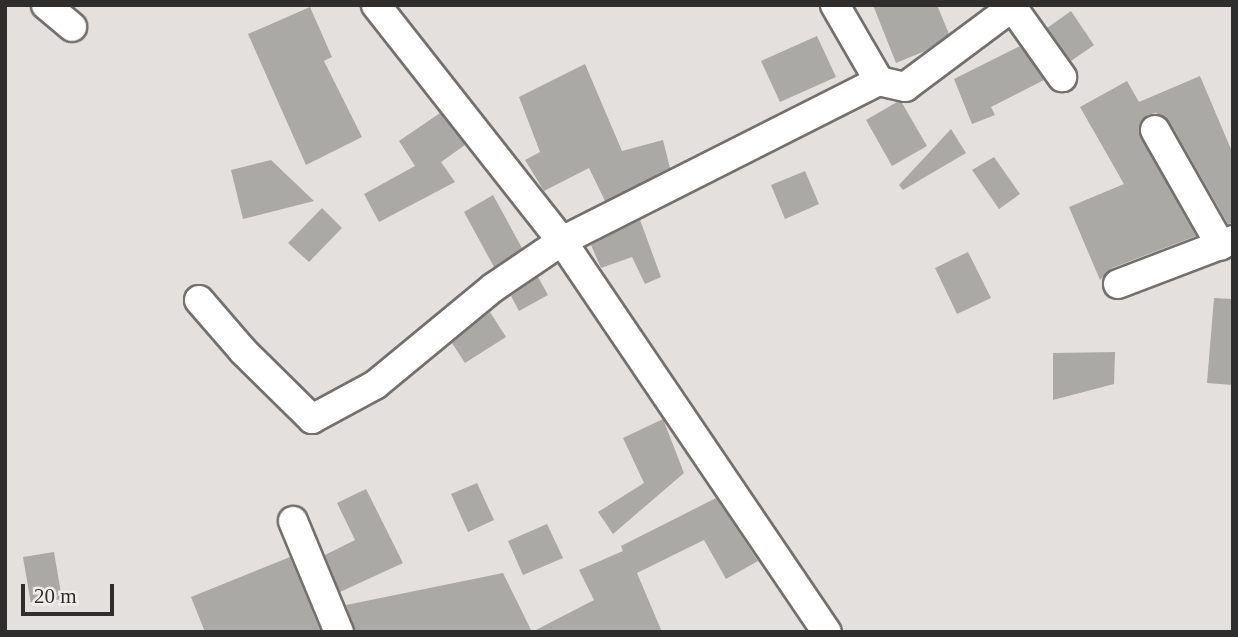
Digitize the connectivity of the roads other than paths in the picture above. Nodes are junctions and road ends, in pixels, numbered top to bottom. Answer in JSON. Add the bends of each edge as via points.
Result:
{"nodes":[{"id":1,"x":47,"y":5,"type":"edge"},
{"id":2,"x":376,"y":5,"type":"edge"},
{"id":3,"x":835,"y":5,"type":"edge"},
{"id":4,"x":1014,"y":6,"type":"edge"},
{"id":5,"x":72,"y":27,"type":"dead end"},
{"id":6,"x":1062,"y":77,"type":"dead end"},
{"id":7,"x":879,"y":81,"type":"junction"},
{"id":8,"x":1155,"y":130,"type":"dead end"},
{"id":9,"x":562,"y":241,"type":"junction"},
{"id":10,"x":1227,"y":243,"type":"edge"},
{"id":11,"x":1118,"y":284,"type":"dead end"},
{"id":12,"x":199,"y":300,"type":"dead end"},
{"id":13,"x":293,"y":521,"type":"dead end"},
{"id":14,"x":339,"y":632,"type":"edge"},
{"id":15,"x":827,"y":632,"type":"edge"}],
"edges":[{"from":1,"to":5,"type":"street"},
{"from":2,"to":9,"type":"street"},
{"from":3,"to":7,"type":"street"},
{"from":4,"to":6,"type":"street"},
{"from":4,"to":7,"type":"street","via":[[905,87]]},
{"from":7,"to":9,"type":"street"},
{"from":8,"to":10,"type":"street"},
{"from":9,"to":12,"type":"street","via":[[494,287],[374,385],[312,419]]},
{"from":9,"to":15,"type":"street"},
{"from":10,"to":11,"type":"street"},
{"from":13,"to":14,"type":"street"}]}
